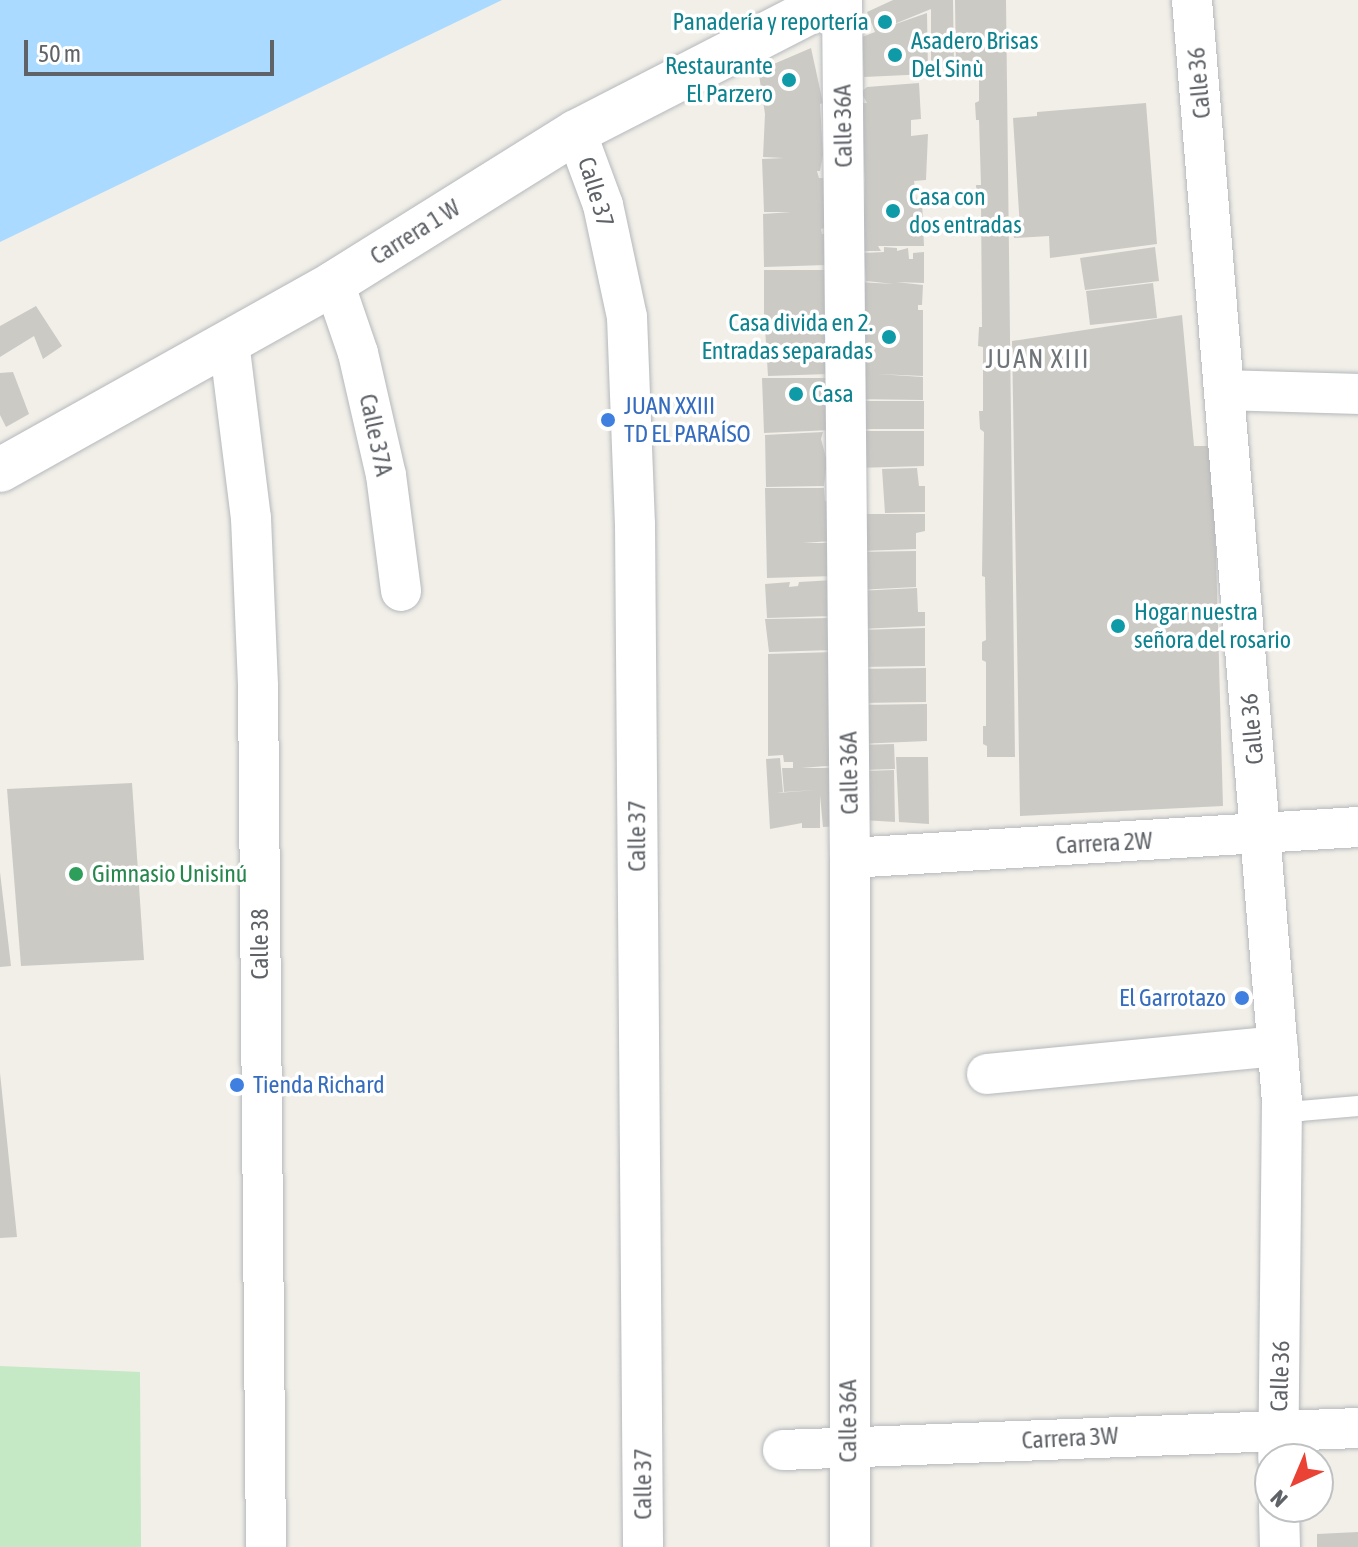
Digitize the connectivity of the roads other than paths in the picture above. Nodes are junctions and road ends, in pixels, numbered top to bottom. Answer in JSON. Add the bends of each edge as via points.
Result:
{"nodes":[{"id":1,"x":833,"y":0,"type":"edge"},
{"id":2,"x":842,"y":0,"type":"edge"},
{"id":3,"x":1192,"y":0,"type":"edge"},
{"id":4,"x":576,"y":132,"type":"junction"},
{"id":5,"x":334,"y":283,"type":"junction"},
{"id":6,"x":229,"y":342,"type":"junction"},
{"id":7,"x":1224,"y":390,"type":"junction"},
{"id":8,"x":1358,"y":394,"type":"edge"},
{"id":9,"x":0,"y":470,"type":"edge"},
{"id":10,"x":401,"y":591,"type":"dead end"},
{"id":11,"x":1358,"y":827,"type":"edge"},
{"id":12,"x":1260,"y":833,"type":"junction"},
{"id":13,"x":850,"y":858,"type":"junction"},
{"id":14,"x":1278,"y":1046,"type":"junction"},
{"id":15,"x":987,"y":1074,"type":"dead end"},
{"id":16,"x":1282,"y":1101,"type":"junction"},
{"id":17,"x":1358,"y":1106,"type":"edge"},
{"id":18,"x":1358,"y":1428,"type":"edge"},
{"id":19,"x":1278,"y":1443,"type":"edge"},
{"id":20,"x":1283,"y":1443,"type":"edge"},
{"id":21,"x":1254,"y":1444,"type":"edge"},
{"id":22,"x":848,"y":1449,"type":"junction"},
{"id":23,"x":783,"y":1450,"type":"dead end"},
{"id":24,"x":1279,"y":1523,"type":"edge"},
{"id":25,"x":266,"y":1547,"type":"edge"},
{"id":26,"x":643,"y":1547,"type":"edge"},
{"id":27,"x":850,"y":1547,"type":"edge"},
{"id":28,"x":1280,"y":1547,"type":"edge"}],
"edges":[{"from":1,"to":4,"type":"street","name":"Carrera 1 W"},
{"from":2,"to":13,"type":"street","name":"Calle 36A"},
{"from":3,"to":7,"type":"street","name":"Calle 36"},
{"from":4,"to":5,"type":"street","name":"Carrera 1 W"},
{"from":4,"to":26,"type":"street","name":"Calle 37","via":[[603,205],[627,317],[635,524]]},
{"from":5,"to":6,"type":"street","name":"Carrera 1 W"},
{"from":5,"to":10,"type":"street","name":"Calle 37A","via":[[358,353],[386,475]]},
{"from":6,"to":9,"type":"street","name":"Carrera 1 W"},
{"from":6,"to":25,"type":"street","name":"Calle 38","via":[[251,518],[258,686]]},
{"from":7,"to":8,"type":"street"},
{"from":7,"to":12,"type":"street","name":"Calle 36"},
{"from":11,"to":12,"type":"street","name":"Carrera 2W"},
{"from":12,"to":13,"type":"street","name":"Carrera 2W"},
{"from":12,"to":14,"type":"street","name":"Calle 36"},
{"from":13,"to":22,"type":"street","name":"Calle 36A"},
{"from":14,"to":15,"type":"street"},
{"from":14,"to":16,"type":"street","name":"Calle 36"},
{"from":16,"to":17,"type":"lane","via":[[1300,1111]]},
{"from":16,"to":19,"type":"street","name":"Calle 36"},
{"from":18,"to":20,"type":"street","name":"Carrera 3W"},
{"from":21,"to":22,"type":"street","name":"Carrera 3W"},
{"from":22,"to":23,"type":"street","name":"Carrera 3W"},
{"from":22,"to":27,"type":"street","name":"Calle 36A"},
{"from":24,"to":28,"type":"street"}]}
